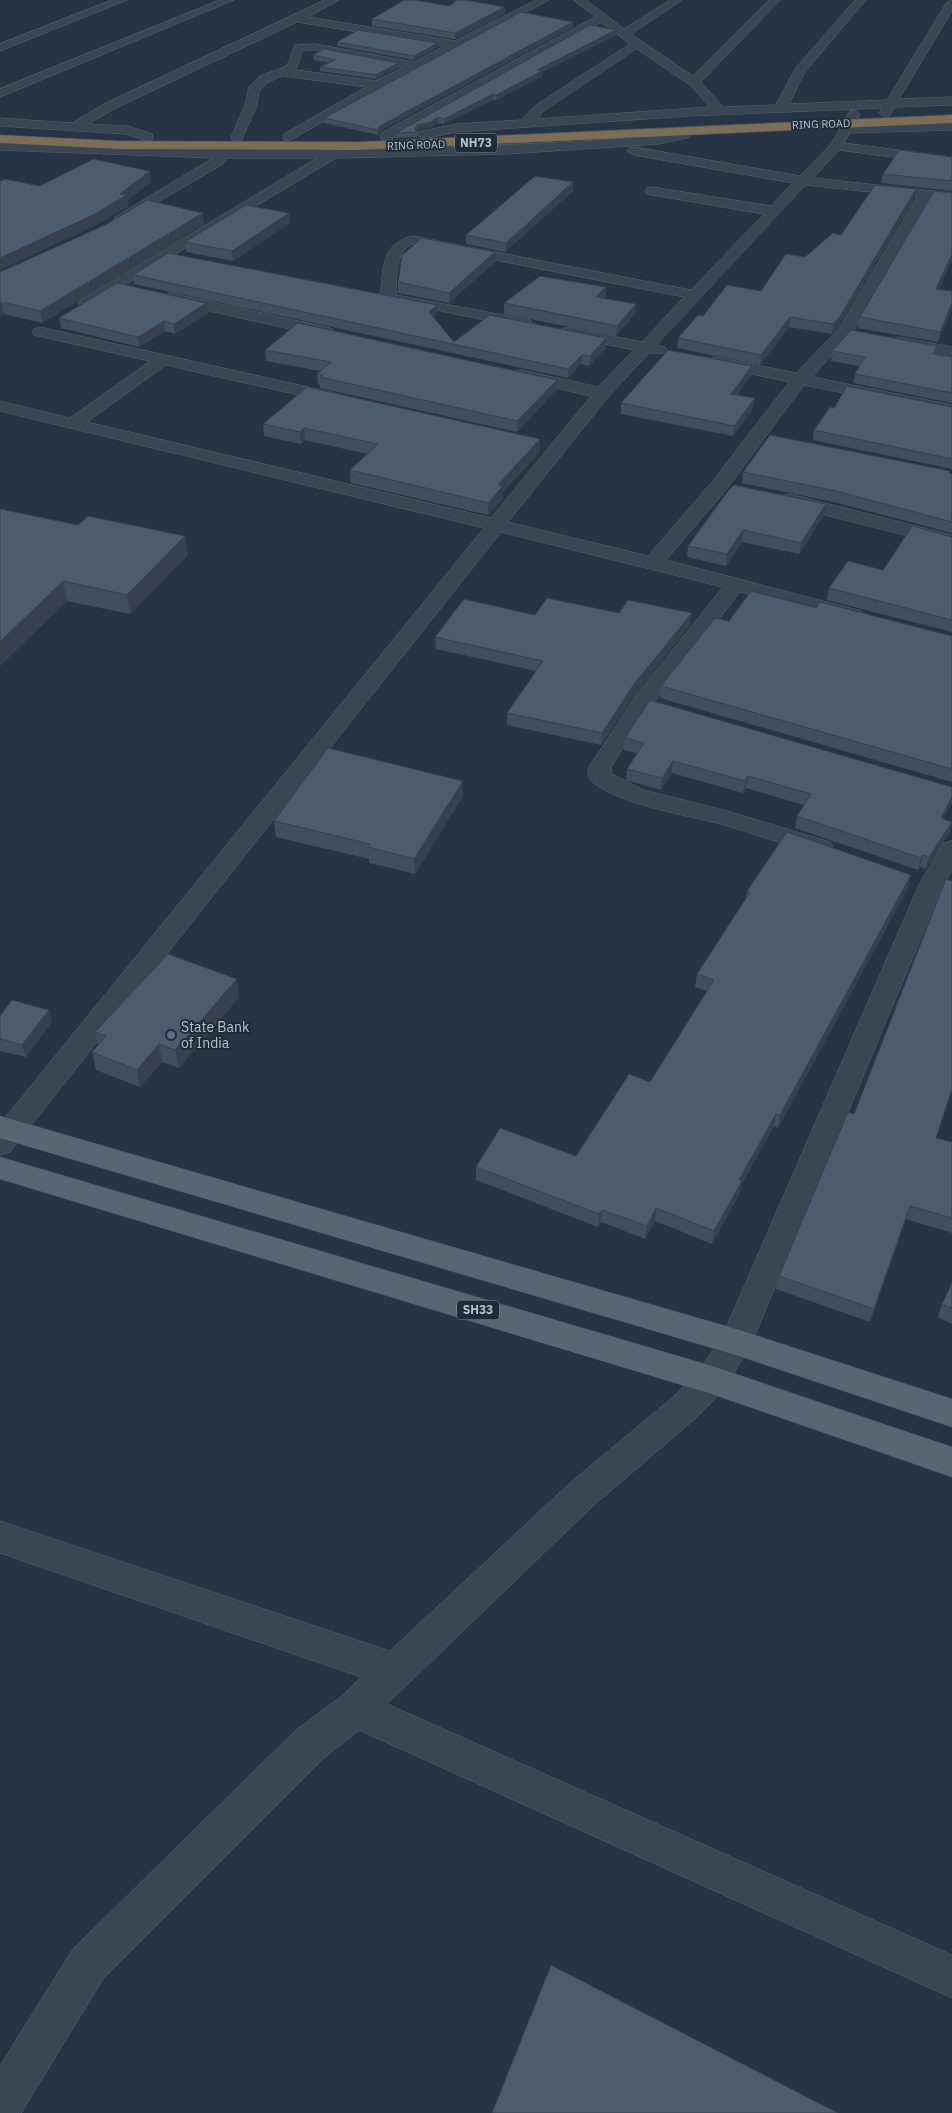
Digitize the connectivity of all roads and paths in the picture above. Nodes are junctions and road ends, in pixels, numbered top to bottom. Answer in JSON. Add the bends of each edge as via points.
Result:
{"nodes":[{"id":1,"x":122,"y":0,"type":"edge"},
{"id":2,"x":229,"y":0,"type":"edge"},
{"id":3,"x":334,"y":0,"type":"edge"},
{"id":4,"x":544,"y":0,"type":"edge"},
{"id":5,"x":579,"y":0,"type":"edge"},
{"id":6,"x":677,"y":0,"type":"edge"},
{"id":7,"x":776,"y":0,"type":"edge"},
{"id":8,"x":861,"y":0,"type":"edge"},
{"id":9,"x":952,"y":2,"type":"edge"},
{"id":10,"x":80,"y":16,"type":"junction"},
{"id":11,"x":603,"y":17,"type":"junction"},
{"id":12,"x":296,"y":18,"type":"junction"},
{"id":13,"x":947,"y":19,"type":"edge"},
{"id":14,"x":99,"y":20,"type":"dead end"},
{"id":15,"x":136,"y":27,"type":"dead end"},
{"id":16,"x":155,"y":31,"type":"junction"},
{"id":17,"x":624,"y":34,"type":"junction"},
{"id":18,"x":928,"y":39,"type":"junction"},
{"id":19,"x":944,"y":40,"type":"dead end"},
{"id":20,"x":0,"y":41,"type":"edge"},
{"id":21,"x":12,"y":43,"type":"junction"},
{"id":22,"x":637,"y":44,"type":"junction"},
{"id":23,"x":456,"y":45,"type":"junction"},
{"id":24,"x":0,"y":48,"type":"edge"},
{"id":25,"x":416,"y":66,"type":"junction"},
{"id":26,"x":283,"y":72,"type":"junction"},
{"id":27,"x":694,"y":82,"type":"junction"},
{"id":28,"x":378,"y":85,"type":"junction"},
{"id":29,"x":0,"y":93,"type":"edge"},
{"id":30,"x":952,"y":101,"type":"edge"},
{"id":31,"x":781,"y":108,"type":"junction"},
{"id":32,"x":888,"y":108,"type":"junction"},
{"id":33,"x":952,"y":110,"type":"edge"},
{"id":34,"x":720,"y":111,"type":"junction"},
{"id":35,"x":658,"y":118,"type":"junction"},
{"id":36,"x":952,"y":119,"type":"edge"},
{"id":37,"x":0,"y":122,"type":"edge"},
{"id":38,"x":526,"y":123,"type":"junction"},
{"id":39,"x":75,"y":126,"type":"junction"},
{"id":40,"x":952,"y":126,"type":"edge"},
{"id":41,"x":846,"y":128,"type":"junction"},
{"id":42,"x":0,"y":130,"type":"edge"},
{"id":43,"x":692,"y":130,"type":"junction"},
{"id":44,"x":423,"y":135,"type":"junction"},
{"id":45,"x":386,"y":136,"type":"junction"},
{"id":46,"x":147,"y":137,"type":"junction"},
{"id":47,"x":237,"y":137,"type":"junction"},
{"id":48,"x":289,"y":138,"type":"junction"},
{"id":49,"x":0,"y":139,"type":"edge"},
{"id":50,"x":0,"y":146,"type":"edge"},
{"id":51,"x":166,"y":149,"type":"junction"},
{"id":52,"x":632,"y":151,"type":"dead end"},
{"id":53,"x":223,"y":153,"type":"junction"},
{"id":54,"x":333,"y":154,"type":"junction"},
{"id":55,"x":952,"y":161,"type":"edge"},
{"id":56,"x":803,"y":181,"type":"junction"},
{"id":57,"x":652,"y":191,"type":"dead end"},
{"id":58,"x":927,"y":193,"type":"junction"},
{"id":59,"x":952,"y":197,"type":"edge"},
{"id":60,"x":774,"y":211,"type":"junction"},
{"id":61,"x":109,"y":227,"type":"edge"},
{"id":62,"x":167,"y":255,"type":"junction"},
{"id":63,"x":186,"y":258,"type":"edge"},
{"id":64,"x":114,"y":286,"type":"junction"},
{"id":65,"x":134,"y":290,"type":"edge"},
{"id":66,"x":370,"y":293,"type":"edge"},
{"id":67,"x":153,"y":295,"type":"edge"},
{"id":68,"x":695,"y":295,"type":"junction"},
{"id":69,"x":388,"y":296,"type":"junction"},
{"id":70,"x":73,"y":311,"type":"edge"},
{"id":71,"x":57,"y":322,"type":"edge"},
{"id":72,"x":845,"y":332,"type":"junction"},
{"id":73,"x":864,"y":336,"type":"edge"},
{"id":74,"x":348,"y":338,"type":"edge"},
{"id":75,"x":883,"y":339,"type":"edge"},
{"id":76,"x":947,"y":346,"type":"edge"},
{"id":77,"x":645,"y":348,"type":"junction"},
{"id":78,"x":674,"y":354,"type":"edge"},
{"id":79,"x":164,"y":359,"type":"junction"},
{"id":80,"x":703,"y":359,"type":"edge"},
{"id":81,"x":505,"y":372,"type":"edge"},
{"id":82,"x":800,"y":379,"type":"junction"},
{"id":83,"x":602,"y":393,"type":"junction"},
{"id":84,"x":356,"y":402,"type":"edge"},
{"id":85,"x":0,"y":406,"type":"edge"},
{"id":86,"x":952,"y":410,"type":"edge"},
{"id":87,"x":72,"y":424,"type":"junction"},
{"id":88,"x":758,"y":436,"type":"junction"},
{"id":89,"x":777,"y":440,"type":"edge"},
{"id":90,"x":719,"y":486,"type":"junction"},
{"id":91,"x":738,"y":490,"type":"edge"},
{"id":92,"x":767,"y":496,"type":"edge"},
{"id":93,"x":495,"y":526,"type":"junction"},
{"id":94,"x":952,"y":542,"type":"edge"},
{"id":95,"x":653,"y":563,"type":"junction"},
{"id":96,"x":735,"y":585,"type":"junction"},
{"id":97,"x":867,"y":619,"type":"edge"},
{"id":98,"x":839,"y":854,"type":"edge"},
{"id":99,"x":937,"y":872,"type":"edge"},
{"id":100,"x":3,"y":1134,"type":"edge"},
{"id":101,"x":0,"y":1168,"type":"edge"},
{"id":102,"x":736,"y":1342,"type":"junction"},
{"id":103,"x":712,"y":1380,"type":"junction"},
{"id":104,"x":952,"y":1413,"type":"edge"},
{"id":105,"x":952,"y":1462,"type":"edge"},
{"id":106,"x":0,"y":1537,"type":"edge"},
{"id":107,"x":396,"y":1671,"type":"junction"},
{"id":108,"x":355,"y":1709,"type":"junction"},
{"id":109,"x":952,"y":1977,"type":"edge"},
{"id":110,"x":0,"y":2107,"type":"edge"}],
"edges":[{"from":1,"to":10,"type":"street"},
{"from":2,"to":16,"type":"street"},
{"from":3,"to":12,"type":"street"},
{"from":4,"to":23,"type":"street"},
{"from":5,"to":11,"type":"street"},
{"from":6,"to":17,"type":"street"},
{"from":7,"to":27,"type":"street"},
{"from":8,"to":31,"type":"street","via":[[799,72]]},
{"from":9,"to":13,"type":"street"},
{"from":10,"to":14,"type":"street"},
{"from":10,"to":21,"type":"street"},
{"from":11,"to":17,"type":"street"},
{"from":11,"to":45,"type":"street"},
{"from":12,"to":23,"type":"street"},
{"from":12,"to":39,"type":"street","via":[[110,106]]},
{"from":13,"to":18,"type":"street"},
{"from":15,"to":16,"type":"street"},
{"from":16,"to":29,"type":"street"},
{"from":17,"to":22,"type":"street"},
{"from":18,"to":19,"type":"street"},
{"from":18,"to":32,"type":"street"},
{"from":20,"to":21,"type":"street"},
{"from":21,"to":24,"type":"street"},
{"from":22,"to":27,"type":"street"},
{"from":22,"to":38,"type":"street","via":[[540,108]]},
{"from":23,"to":25,"type":"street"},
{"from":25,"to":26,"type":"street","via":[[303,46],[296,51],[295,65]]},
{"from":25,"to":28,"type":"street"},
{"from":26,"to":28,"type":"street"},
{"from":26,"to":47,"type":"street","via":[[264,79],[253,90],[252,105]]},
{"from":27,"to":34,"type":"street"},
{"from":28,"to":48,"type":"street"},
{"from":30,"to":32,"type":"street"},
{"from":31,"to":32,"type":"street"},
{"from":31,"to":34,"type":"street"},
{"from":32,"to":33,"type":"highway","name":"RING ROAD","number":"NH73"},
{"from":32,"to":41,"type":"highway","name":"RING ROAD","number":"NH73"},
{"from":34,"to":35,"type":"street"},
{"from":35,"to":38,"type":"street"},
{"from":35,"to":41,"type":"highway","name":"RING ROAD","number":"NH73"},
{"from":35,"to":44,"type":"highway","name":"RING ROAD","number":"NH73"},
{"from":36,"to":41,"type":"highway","name":"RING ROAD","number":"NH73"},
{"from":37,"to":39,"type":"street"},
{"from":38,"to":44,"type":"street","via":[[456,128]]},
{"from":39,"to":46,"type":"street","via":[[128,130]]},
{"from":40,"to":41,"type":"street"},
{"from":41,"to":43,"type":"highway","name":"RING ROAD","number":"NH73"},
{"from":41,"to":55,"type":"street"},
{"from":41,"to":56,"type":"street"},
{"from":42,"to":46,"type":"highway","name":"RING ROAD","number":"NH73"},
{"from":43,"to":51,"type":"highway","name":"RING ROAD","number":"NH73","via":[[414,145]]},
{"from":43,"to":54,"type":"street","via":[[658,140],[485,151]]},
{"from":44,"to":45,"type":"highway","name":"RING ROAD","number":"NH73"},
{"from":45,"to":48,"type":"highway","name":"RING ROAD","number":"NH73"},
{"from":46,"to":47,"type":"highway","name":"RING ROAD","number":"NH73"},
{"from":47,"to":48,"type":"highway","name":"RING ROAD","number":"NH73"},
{"from":49,"to":51,"type":"highway","name":"RING ROAD","number":"NH73"},
{"from":50,"to":51,"type":"street","via":[[86,151]]},
{"from":51,"to":53,"type":"street"},
{"from":52,"to":56,"type":"street"},
{"from":53,"to":54,"type":"street"},
{"from":53,"to":61,"type":"street","via":[[218,161]]},
{"from":54,"to":62,"type":"street"},
{"from":56,"to":58,"type":"street"},
{"from":56,"to":60,"type":"street"},
{"from":57,"to":60,"type":"street"},
{"from":58,"to":59,"type":"street"},
{"from":58,"to":72,"type":"street"},
{"from":60,"to":68,"type":"street"},
{"from":62,"to":63,"type":"street"},
{"from":62,"to":64,"type":"street"},
{"from":64,"to":65,"type":"street"},
{"from":64,"to":70,"type":"street"},
{"from":66,"to":69,"type":"street"},
{"from":67,"to":74,"type":"street"},
{"from":68,"to":69,"type":"street","via":[[413,240],[402,243],[394,252]]},
{"from":68,"to":77,"type":"street"},
{"from":69,"to":77,"type":"street"},
{"from":71,"to":79,"type":"street","via":[[40,332]]},
{"from":72,"to":73,"type":"street"},
{"from":72,"to":82,"type":"street"},
{"from":75,"to":76,"type":"street"},
{"from":77,"to":78,"type":"street"},
{"from":77,"to":83,"type":"street"},
{"from":79,"to":84,"type":"street"},
{"from":79,"to":87,"type":"street"},
{"from":80,"to":82,"type":"street"},
{"from":81,"to":83,"type":"street"},
{"from":82,"to":86,"type":"street"},
{"from":82,"to":88,"type":"street"},
{"from":83,"to":93,"type":"street","via":[[548,445]]},
{"from":85,"to":87,"type":"street"},
{"from":87,"to":93,"type":"street"},
{"from":88,"to":89,"type":"street"},
{"from":88,"to":90,"type":"street"},
{"from":90,"to":91,"type":"street"},
{"from":90,"to":95,"type":"street"},
{"from":92,"to":94,"type":"street","via":[[834,510]]},
{"from":93,"to":95,"type":"street"},
{"from":93,"to":100,"type":"street"},
{"from":95,"to":96,"type":"street"},
{"from":96,"to":97,"type":"street"},
{"from":96,"to":98,"type":"street","via":[[652,705],[600,767],[600,777],[608,784],[642,796],[768,829]]},
{"from":99,"to":102,"type":"street"},
{"from":100,"to":102,"type":"main road"},
{"from":101,"to":103,"type":"main road","number":"SH33"},
{"from":102,"to":103,"type":"street"},
{"from":102,"to":104,"type":"main road"},
{"from":103,"to":105,"type":"main road","number":"SH33"},
{"from":103,"to":107,"type":"street","via":[[684,1408],[582,1494]]},
{"from":106,"to":107,"type":"street"},
{"from":107,"to":108,"type":"street"},
{"from":108,"to":109,"type":"street"},
{"from":108,"to":110,"type":"street","via":[[310,1744],[88,1964]]}]}
